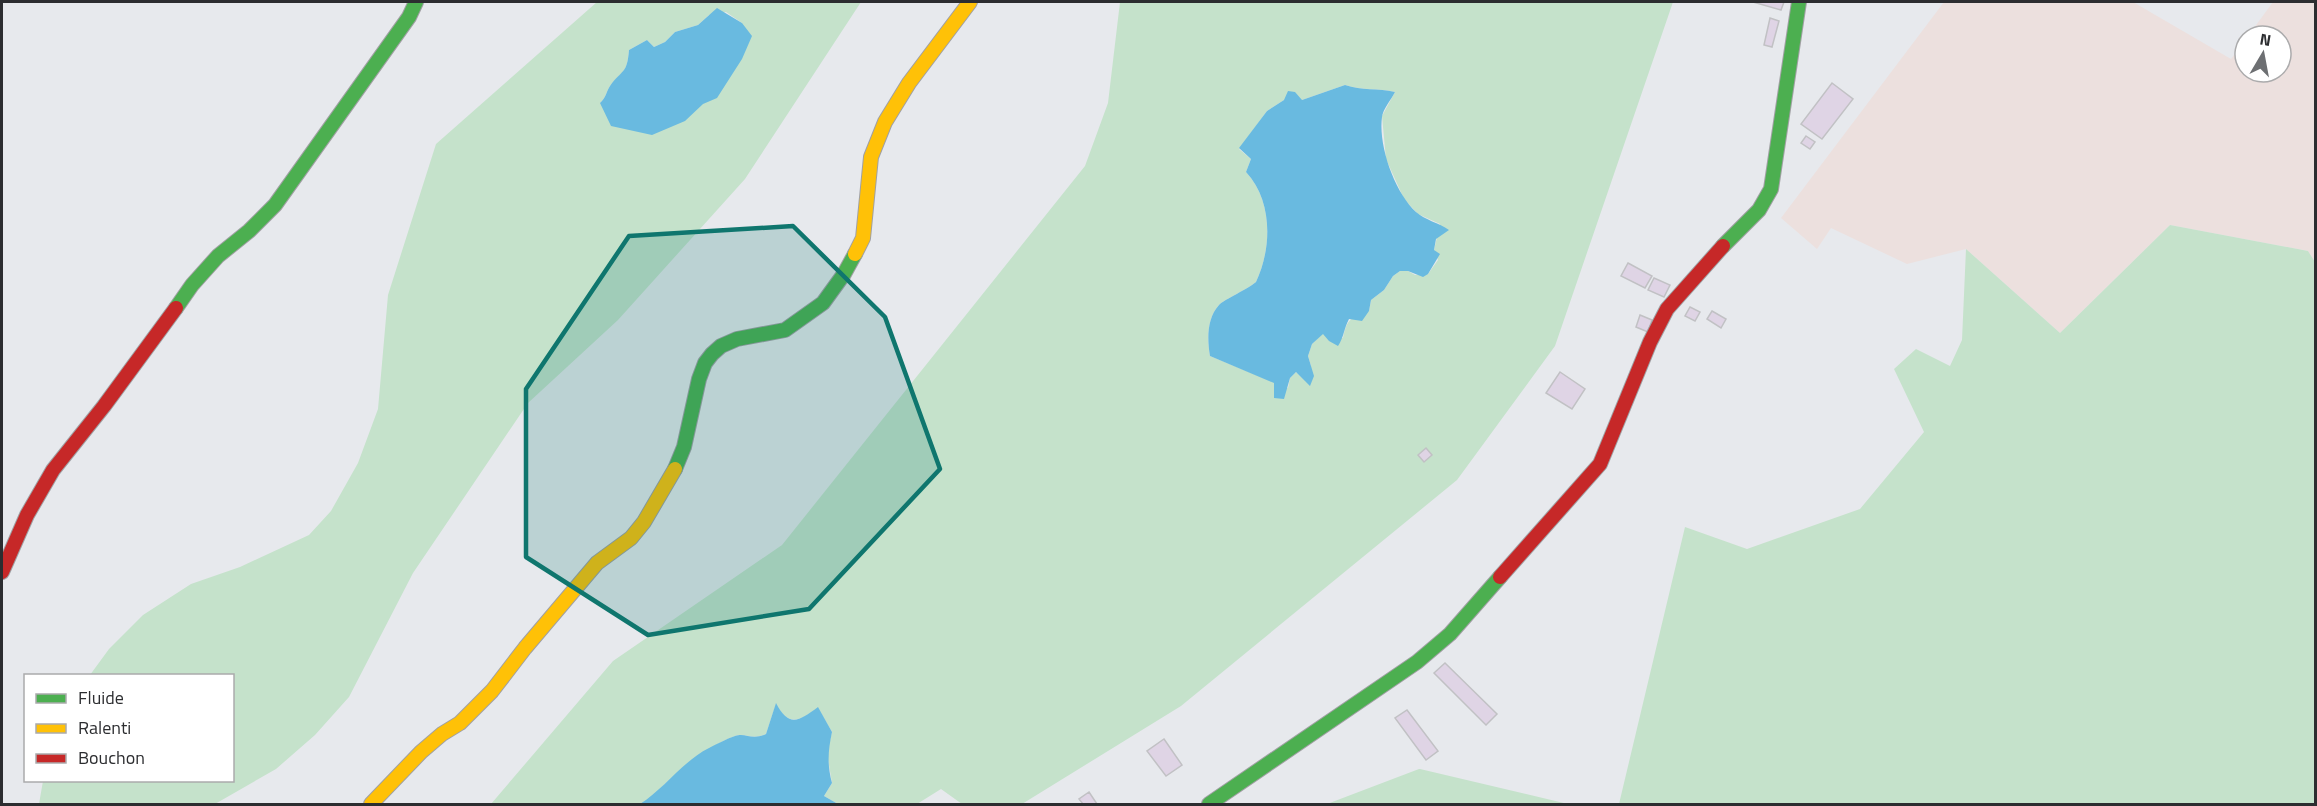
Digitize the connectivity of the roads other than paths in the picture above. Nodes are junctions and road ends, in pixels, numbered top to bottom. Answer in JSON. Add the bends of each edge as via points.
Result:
{"nodes":[{"id":1,"x":416,"y":2,"type":"edge"},
{"id":2,"x":970,"y":2,"type":"edge"},
{"id":3,"x":1799,"y":2,"type":"edge"},
{"id":4,"x":2,"y":572,"type":"edge"},
{"id":5,"x":371,"y":804,"type":"edge"},
{"id":6,"x":1209,"y":804,"type":"edge"}],
"edges":[{"from":1,"to":4,"type":"street","via":[[295,180],[192,285],[53,470],[27,515]]},
{"from":2,"to":5,"type":"street","via":[[885,122],[871,157],[863,238],[823,303],[785,330],[737,339],[712,354],[699,379],[684,447],[644,522],[631,538],[597,563],[492,691],[460,723],[421,752]]},
{"from":3,"to":6,"type":"street","via":[[1772,189],[1759,210],[1667,309],[1600,464],[1450,634],[1417,662]]}]}
